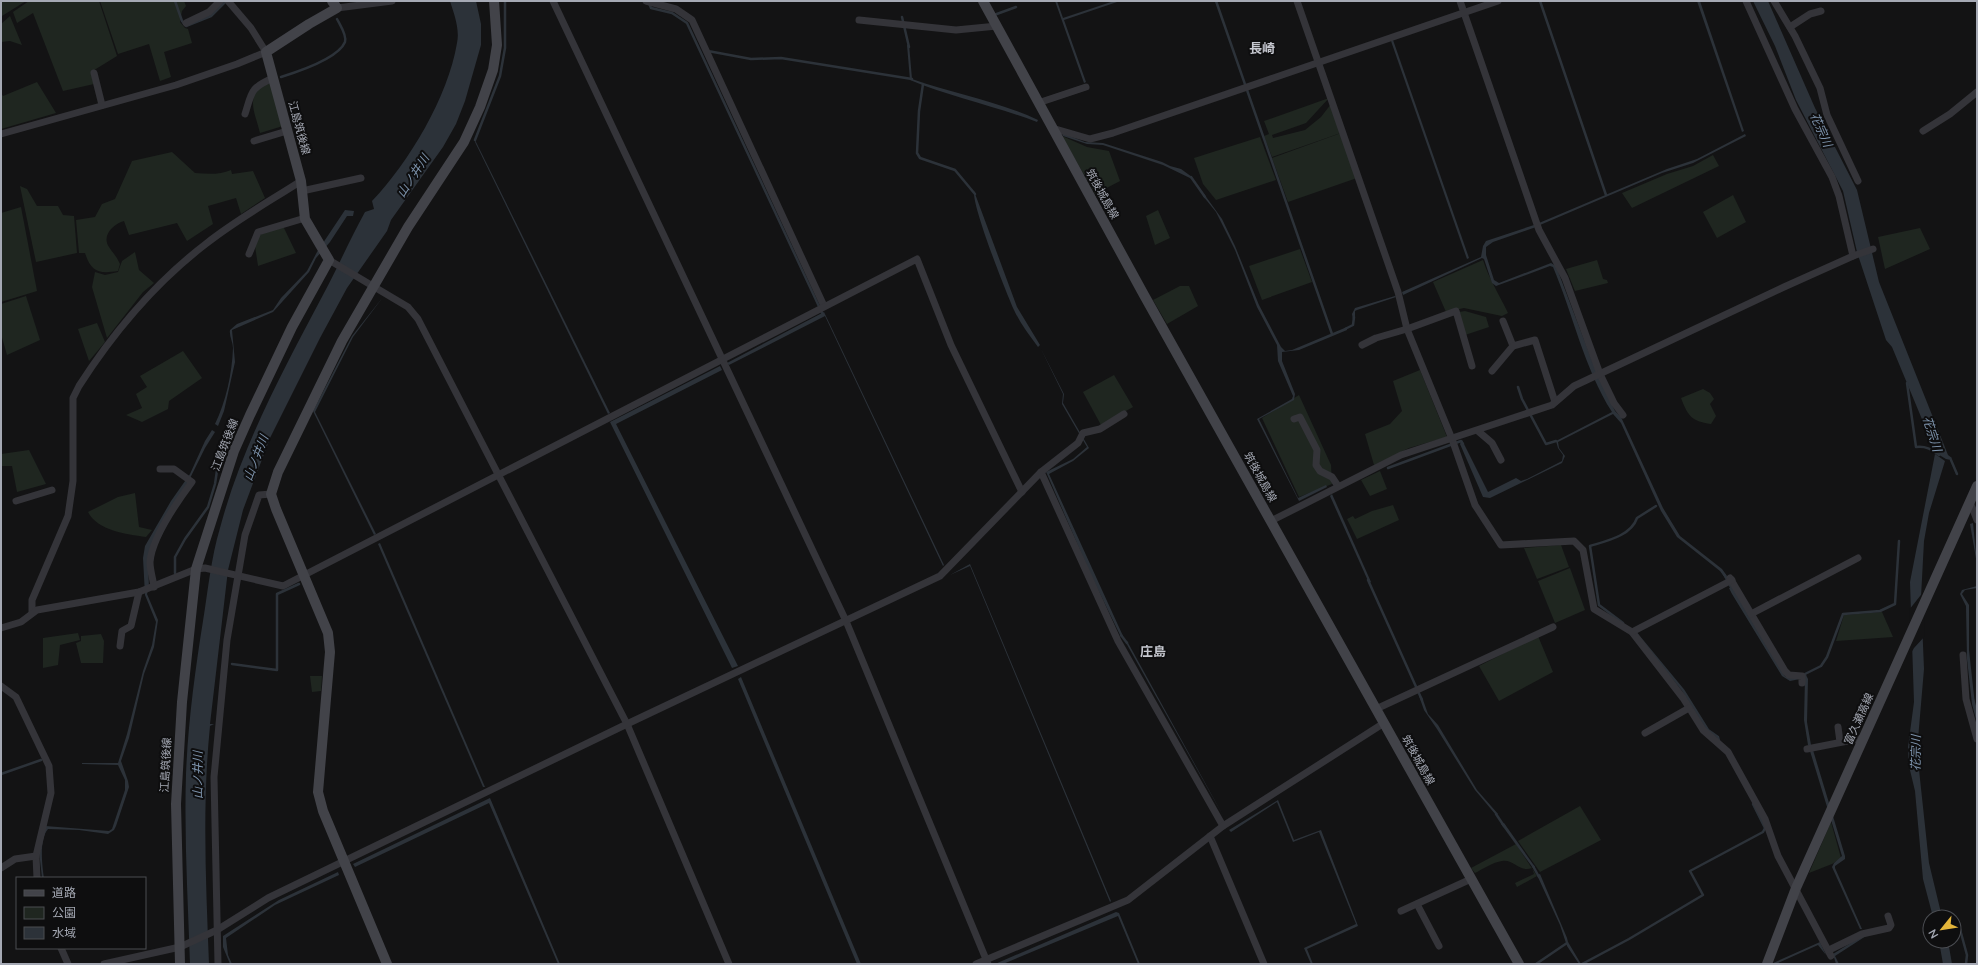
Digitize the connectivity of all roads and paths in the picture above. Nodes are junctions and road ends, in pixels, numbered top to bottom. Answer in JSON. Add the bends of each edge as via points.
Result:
{"nodes":[{"id":1,"x":220,"y":1,"type":"edge"},
{"id":2,"x":228,"y":1,"type":"edge"},
{"id":3,"x":392,"y":1,"type":"edge"},
{"id":4,"x":494,"y":1,"type":"edge"},
{"id":5,"x":553,"y":1,"type":"edge"},
{"id":6,"x":646,"y":1,"type":"edge"},
{"id":7,"x":983,"y":1,"type":"edge"},
{"id":8,"x":1297,"y":1,"type":"edge"},
{"id":9,"x":1460,"y":1,"type":"edge"},
{"id":10,"x":1498,"y":1,"type":"edge"},
{"id":11,"x":1746,"y":1,"type":"edge"},
{"id":12,"x":1774,"y":1,"type":"edge"},
{"id":13,"x":335,"y":5,"type":"edge"},
{"id":14,"x":1821,"y":11,"type":"dead end"},
{"id":15,"x":1464,"y":12,"type":"junction"},
{"id":16,"x":859,"y":20,"type":"dead end"},
{"id":17,"x":186,"y":23,"type":"dead end"},
{"id":18,"x":997,"y":26,"type":"junction"},
{"id":19,"x":1790,"y":27,"type":"junction"},
{"id":20,"x":266,"y":52,"type":"junction"},
{"id":21,"x":1318,"y":63,"type":"junction"},
{"id":22,"x":94,"y":74,"type":"dead end"},
{"id":23,"x":273,"y":78,"type":"junction"},
{"id":24,"x":1086,"y":87,"type":"dead end"},
{"id":25,"x":1977,"y":92,"type":"edge"},
{"id":26,"x":1038,"y":103,"type":"junction"},
{"id":27,"x":102,"y":105,"type":"junction"},
{"id":28,"x":245,"y":114,"type":"dead end"},
{"id":29,"x":1052,"y":128,"type":"junction"},
{"id":30,"x":287,"y":130,"type":"junction"},
{"id":31,"x":1923,"y":131,"type":"dead end"},
{"id":32,"x":1,"y":134,"type":"edge"},
{"id":33,"x":254,"y":141,"type":"dead end"},
{"id":34,"x":361,"y":178,"type":"dead end"},
{"id":35,"x":1858,"y":181,"type":"dead end"},
{"id":36,"x":302,"y":186,"type":"junction"},
{"id":37,"x":305,"y":218,"type":"junction"},
{"id":38,"x":1873,"y":249,"type":"dead end"},
{"id":39,"x":249,"y":254,"type":"dead end"},
{"id":40,"x":1853,"y":256,"type":"junction"},
{"id":41,"x":333,"y":262,"type":"junction"},
{"id":42,"x":374,"y":286,"type":"junction"},
{"id":43,"x":824,"y":306,"type":"junction"},
{"id":44,"x":1503,"y":321,"type":"dead end"},
{"id":45,"x":1407,"y":329,"type":"junction"},
{"id":46,"x":1362,"y":345,"type":"dead end"},
{"id":47,"x":1513,"y":346,"type":"junction"},
{"id":48,"x":721,"y":360,"type":"junction"},
{"id":49,"x":1472,"y":366,"type":"dead end"},
{"id":50,"x":1492,"y":371,"type":"dead end"},
{"id":51,"x":1600,"y":374,"type":"junction"},
{"id":52,"x":1555,"y":402,"type":"junction"},
{"id":53,"x":1124,"y":414,"type":"dead end"},
{"id":54,"x":1623,"y":415,"type":"dead end"},
{"id":55,"x":1294,"y":419,"type":"dead end"},
{"id":56,"x":1478,"y":430,"type":"junction"},
{"id":57,"x":1452,"y":440,"type":"junction"},
{"id":58,"x":1501,"y":460,"type":"dead end"},
{"id":59,"x":160,"y":469,"type":"dead end"},
{"id":60,"x":1041,"y":472,"type":"junction"},
{"id":61,"x":499,"y":475,"type":"junction"},
{"id":62,"x":1338,"y":486,"type":"junction"},
{"id":63,"x":1977,"y":486,"type":"edge"},
{"id":64,"x":52,"y":490,"type":"dead end"},
{"id":65,"x":1022,"y":492,"type":"junction"},
{"id":66,"x":271,"y":494,"type":"junction"},
{"id":67,"x":16,"y":500,"type":"dead end"},
{"id":68,"x":1970,"y":502,"type":"junction"},
{"id":69,"x":1271,"y":520,"type":"junction"},
{"id":70,"x":1977,"y":520,"type":"edge"},
{"id":71,"x":1858,"y":558,"type":"dead end"},
{"id":72,"x":200,"y":569,"type":"junction"},
{"id":73,"x":234,"y":575,"type":"junction"},
{"id":74,"x":305,"y":575,"type":"junction"},
{"id":75,"x":154,"y":587,"type":"junction"},
{"id":76,"x":139,"y":592,"type":"junction"},
{"id":77,"x":32,"y":613,"type":"junction"},
{"id":78,"x":1751,"y":614,"type":"junction"},
{"id":79,"x":846,"y":621,"type":"junction"},
{"id":80,"x":1553,"y":627,"type":"dead end"},
{"id":81,"x":1,"y":628,"type":"edge"},
{"id":82,"x":1632,"y":632,"type":"junction"},
{"id":83,"x":120,"y":646,"type":"dead end"},
{"id":84,"x":1963,"y":655,"type":"dead end"},
{"id":85,"x":1802,"y":683,"type":"dead end"},
{"id":86,"x":1,"y":686,"type":"edge"},
{"id":87,"x":1690,"y":708,"type":"junction"},
{"id":88,"x":1376,"y":709,"type":"junction"},
{"id":89,"x":1384,"y":723,"type":"junction"},
{"id":90,"x":627,"y":724,"type":"junction"},
{"id":91,"x":1838,"y":727,"type":"dead end"},
{"id":92,"x":1645,"y":733,"type":"dead end"},
{"id":93,"x":1863,"y":738,"type":"junction"},
{"id":94,"x":1977,"y":739,"type":"edge"},
{"id":95,"x":1840,"y":742,"type":"junction"},
{"id":96,"x":1807,"y":749,"type":"dead end"},
{"id":97,"x":1223,"y":826,"type":"junction"},
{"id":98,"x":1210,"y":836,"type":"junction"},
{"id":99,"x":36,"y":856,"type":"junction"},
{"id":100,"x":344,"y":861,"type":"junction"},
{"id":101,"x":1,"y":868,"type":"edge"},
{"id":102,"x":37,"y":877,"type":"edge"},
{"id":103,"x":1471,"y":879,"type":"junction"},
{"id":104,"x":1796,"y":888,"type":"junction"},
{"id":105,"x":1417,"y":904,"type":"junction"},
{"id":106,"x":1400,"y":911,"type":"dead end"},
{"id":107,"x":1888,"y":916,"type":"dead end"},
{"id":108,"x":214,"y":931,"type":"junction"},
{"id":109,"x":182,"y":946,"type":"junction"},
{"id":110,"x":1439,"y":946,"type":"dead end"},
{"id":111,"x":61,"y":949,"type":"edge"},
{"id":112,"x":987,"y":962,"type":"edge"},
{"id":113,"x":68,"y":964,"type":"edge"},
{"id":114,"x":104,"y":964,"type":"edge"},
{"id":115,"x":180,"y":964,"type":"edge"},
{"id":116,"x":218,"y":964,"type":"edge"},
{"id":117,"x":387,"y":964,"type":"edge"},
{"id":118,"x":729,"y":964,"type":"edge"},
{"id":119,"x":976,"y":964,"type":"edge"},
{"id":120,"x":1264,"y":964,"type":"edge"},
{"id":121,"x":1519,"y":964,"type":"edge"},
{"id":122,"x":1767,"y":964,"type":"edge"}],
"edges":[{"from":1,"to":17,"type":"street","via":[[210,12]]},
{"from":2,"to":20,"type":"street","via":[[251,28]]},
{"from":3,"to":13,"type":"street"},
{"from":4,"to":42,"type":"main road","via":[[497,45],[493,70],[480,108],[464,142],[408,227]]},
{"from":5,"to":48,"type":"street"},
{"from":6,"to":43,"type":"street","via":[[676,9],[692,20]]},
{"from":7,"to":18,"type":"main road","name":"筑後城島線"},
{"from":8,"to":21,"type":"street"},
{"from":9,"to":15,"type":"street"},
{"from":10,"to":15,"type":"street"},
{"from":11,"to":40,"type":"street","via":[[1795,109],[1832,177]]},
{"from":12,"to":19,"type":"street"},
{"from":13,"to":20,"type":"main road"},
{"from":14,"to":19,"type":"street","via":[[1810,14]]},
{"from":15,"to":21,"type":"street"},
{"from":15,"to":51,"type":"street","via":[[1539,230]]},
{"from":16,"to":18,"type":"street","via":[[956,30]]},
{"from":18,"to":26,"type":"main road","name":"筑後城島線"},
{"from":19,"to":35,"type":"street","via":[[1820,88],[1827,115]]},
{"from":20,"to":23,"type":"main road","name":"江島筑後線"},
{"from":20,"to":27,"type":"street","via":[[183,82]]},
{"from":21,"to":29,"type":"street","via":[[1175,113],[1090,139]]},
{"from":21,"to":45,"type":"street","via":[[1398,292]]},
{"from":22,"to":27,"type":"street"},
{"from":23,"to":28,"type":"street","via":[[253,89]]},
{"from":23,"to":30,"type":"main road","name":"江島筑後線"},
{"from":24,"to":26,"type":"street"},
{"from":25,"to":31,"type":"street","via":[[1950,114]]},
{"from":26,"to":29,"type":"main road","name":"筑後城島線"},
{"from":27,"to":32,"type":"street"},
{"from":29,"to":69,"type":"main road","name":"筑後城島線"},
{"from":30,"to":33,"type":"street"},
{"from":30,"to":36,"type":"main road","name":"江島筑後線"},
{"from":34,"to":36,"type":"street"},
{"from":36,"to":37,"type":"main road","name":"江島筑後線"},
{"from":36,"to":77,"type":"street","via":[[207,243],[180,266],[130,317],[79,386],[73,398],[73,481],[68,516],[32,600]]},
{"from":37,"to":39,"type":"street","via":[[258,232]]},
{"from":37,"to":41,"type":"main road","name":"江島筑後線"},
{"from":38,"to":40,"type":"street"},
{"from":40,"to":51,"type":"street"},
{"from":41,"to":42,"type":"street"},
{"from":41,"to":72,"type":"main road","name":"江島筑後線","via":[[292,327],[254,404],[234,452]]},
{"from":42,"to":61,"type":"street","via":[[408,307],[418,319]]},
{"from":42,"to":66,"type":"main road","via":[[307,409],[278,472]]},
{"from":43,"to":48,"type":"street"},
{"from":43,"to":65,"type":"street","via":[[917,260],[951,345]]},
{"from":44,"to":47,"type":"street"},
{"from":45,"to":46,"type":"street"},
{"from":45,"to":49,"type":"street","via":[[1456,311]]},
{"from":45,"to":57,"type":"street"},
{"from":47,"to":50,"type":"street"},
{"from":47,"to":52,"type":"street","via":[[1535,340]]},
{"from":48,"to":61,"type":"street"},
{"from":48,"to":79,"type":"street"},
{"from":51,"to":52,"type":"street","via":[[1574,386]]},
{"from":51,"to":54,"type":"street"},
{"from":52,"to":56,"type":"street"},
{"from":53,"to":60,"type":"street","via":[[1100,429],[1083,433],[1078,442]]},
{"from":55,"to":62,"type":"street","via":[[1300,417],[1317,450],[1316,465],[1320,472],[1332,477]]},
{"from":56,"to":57,"type":"street"},
{"from":56,"to":58,"type":"street","via":[[1492,442]]},
{"from":57,"to":62,"type":"street","via":[[1401,455]]},
{"from":57,"to":82,"type":"street","via":[[1475,505],[1501,545],[1574,541],[1583,550],[1594,609]]},
{"from":59,"to":75,"type":"street","via":[[174,469],[192,482],[153,546],[150,563]]},
{"from":60,"to":65,"type":"street"},
{"from":60,"to":97,"type":"street","via":[[1118,641]]},
{"from":61,"to":74,"type":"street"},
{"from":61,"to":90,"type":"street"},
{"from":62,"to":69,"type":"street"},
{"from":63,"to":68,"type":"main road","name":"富久瀬高線"},
{"from":64,"to":67,"type":"street"},
{"from":65,"to":79,"type":"street","via":[[940,576]]},
{"from":66,"to":73,"type":"street","via":[[259,495]]},
{"from":66,"to":74,"type":"main road"},
{"from":68,"to":70,"type":"street"},
{"from":68,"to":93,"type":"main road","name":"富久瀬高線"},
{"from":69,"to":88,"type":"main road","name":"筑後城島線"},
{"from":71,"to":78,"type":"street"},
{"from":72,"to":73,"type":"street"},
{"from":72,"to":75,"type":"street"},
{"from":72,"to":109,"type":"main road","name":"江島筑後線","via":[[182,702],[176,804]]},
{"from":73,"to":74,"type":"street","via":[[283,586]]},
{"from":73,"to":108,"type":"street","via":[[214,777]]},
{"from":74,"to":100,"type":"main road","via":[[328,633],[330,652],[318,792],[323,811]]},
{"from":75,"to":76,"type":"street"},
{"from":76,"to":77,"type":"street"},
{"from":76,"to":83,"type":"street","via":[[131,626],[122,631]]},
{"from":77,"to":81,"type":"street","via":[[21,622]]},
{"from":78,"to":82,"type":"street","via":[[1731,579]]},
{"from":78,"to":85,"type":"street","via":[[1785,671],[1790,675],[1802,676]]},
{"from":79,"to":90,"type":"street"},
{"from":79,"to":112,"type":"street"},
{"from":80,"to":88,"type":"street"},
{"from":82,"to":87,"type":"street"},
{"from":84,"to":94,"type":"street","via":[[1966,699]]},
{"from":86,"to":99,"type":"street","via":[[16,697],[49,766],[52,793]]},
{"from":87,"to":92,"type":"street"},
{"from":87,"to":104,"type":"street","via":[[1703,730],[1728,752],[1765,820],[1778,856]]},
{"from":88,"to":89,"type":"main road","name":"筑後城島線"},
{"from":89,"to":97,"type":"street"},
{"from":89,"to":103,"type":"main road","name":"筑後城島線"},
{"from":90,"to":100,"type":"street"},
{"from":90,"to":118,"type":"street"},
{"from":91,"to":95,"type":"street"},
{"from":93,"to":95,"type":"street"},
{"from":93,"to":104,"type":"main road","name":"富久瀬高線"},
{"from":95,"to":96,"type":"street"},
{"from":97,"to":98,"type":"street"},
{"from":98,"to":112,"type":"street","via":[[1128,900]]},
{"from":98,"to":120,"type":"street"},
{"from":99,"to":101,"type":"street","via":[[15,859]]},
{"from":99,"to":102,"type":"street"},
{"from":100,"to":108,"type":"street","via":[[268,898]]},
{"from":100,"to":117,"type":"main road"},
{"from":103,"to":105,"type":"street"},
{"from":103,"to":121,"type":"main road","name":"筑後城島線"},
{"from":104,"to":107,"type":"street","via":[[1830,953],[1862,934],[1889,928],[1891,925]]},
{"from":104,"to":122,"type":"main road","name":"富久瀬高線"},
{"from":105,"to":106,"type":"street"},
{"from":105,"to":110,"type":"street"},
{"from":108,"to":109,"type":"street"},
{"from":108,"to":116,"type":"street"},
{"from":109,"to":114,"type":"street"},
{"from":109,"to":115,"type":"main road","name":"江島筑後線"},
{"from":111,"to":113,"type":"street"},
{"from":112,"to":119,"type":"street"}]}
